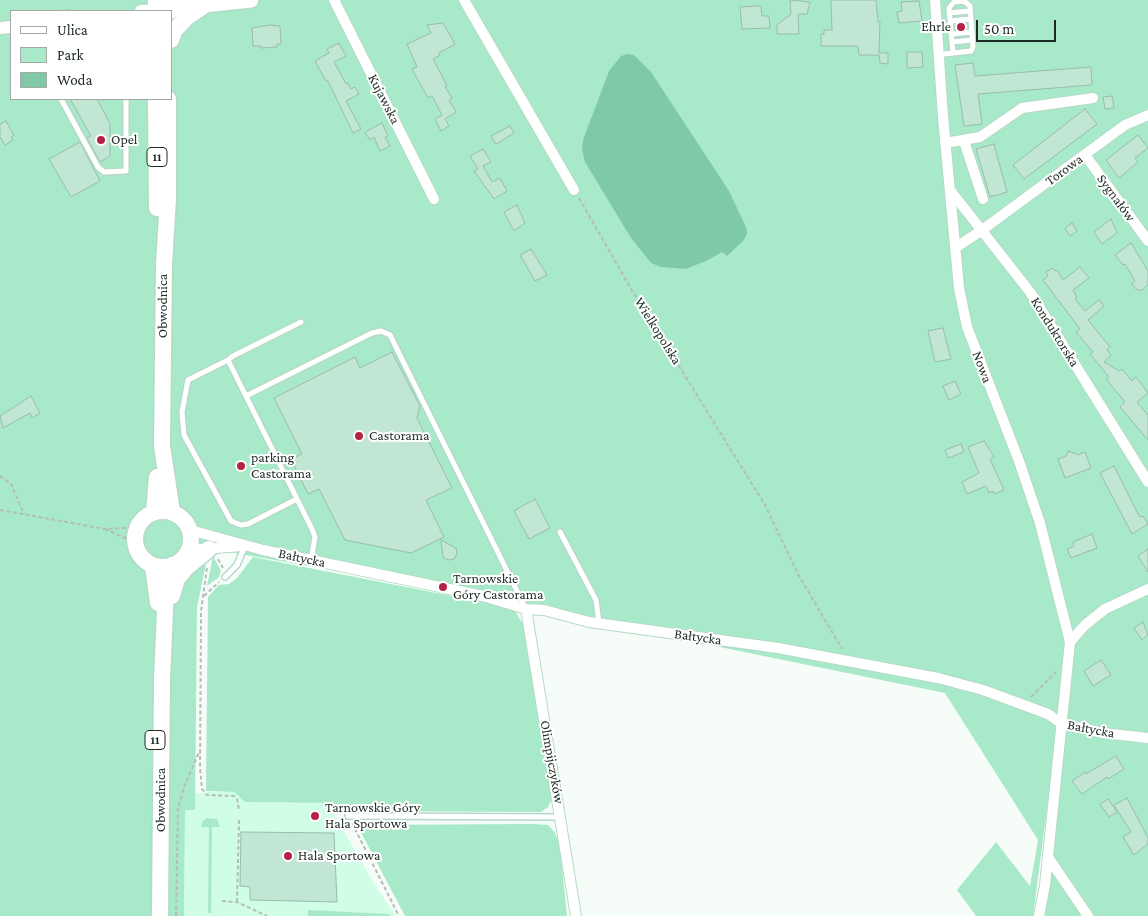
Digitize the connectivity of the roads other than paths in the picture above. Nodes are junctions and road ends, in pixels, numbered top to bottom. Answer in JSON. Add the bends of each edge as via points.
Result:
{"nodes":[{"id":1,"x":251,"y":0,"type":"edge"},
{"id":2,"x":334,"y":0,"type":"edge"},
{"id":3,"x":464,"y":0,"type":"edge"},
{"id":4,"x":935,"y":0,"type":"edge"},
{"id":5,"x":201,"y":2,"type":"edge"},
{"id":6,"x":160,"y":7,"type":"edge"},
{"id":7,"x":970,"y":11,"type":"junction"},
{"id":8,"x":949,"y":13,"type":"junction"},
{"id":9,"x":971,"y":19,"type":"junction"},
{"id":10,"x":950,"y":21,"type":"junction"},
{"id":11,"x":972,"y":32,"type":"junction"},
{"id":12,"x":951,"y":34,"type":"junction"},
{"id":13,"x":172,"y":38,"type":"edge"},
{"id":14,"x":972,"y":40,"type":"junction"},
{"id":15,"x":952,"y":42,"type":"junction"},
{"id":16,"x":953,"y":53,"type":"junction"},
{"id":17,"x":938,"y":54,"type":"junction"},
{"id":18,"x":1093,"y":98,"type":"dead end"},
{"id":19,"x":62,"y":100,"type":"edge"},
{"id":20,"x":126,"y":100,"type":"edge"},
{"id":21,"x":156,"y":100,"type":"edge"},
{"id":22,"x":168,"y":100,"type":"edge"},
{"id":23,"x":1148,"y":115,"type":"edge"},
{"id":24,"x":964,"y":141,"type":"junction"},
{"id":25,"x":945,"y":143,"type":"junction"},
{"id":26,"x":1085,"y":155,"type":"junction"},
{"id":27,"x":574,"y":190,"type":"road end"},
{"id":28,"x":950,"y":190,"type":"junction"},
{"id":29,"x":434,"y":199,"type":"dead end"},
{"id":30,"x":983,"y":199,"type":"dead end"},
{"id":31,"x":982,"y":230,"type":"junction"},
{"id":32,"x":1148,"y":240,"type":"edge"},
{"id":33,"x":955,"y":248,"type":"junction"},
{"id":34,"x":301,"y":322,"type":"dead end"},
{"id":35,"x":228,"y":360,"type":"junction"},
{"id":36,"x":246,"y":396,"type":"junction"},
{"id":37,"x":1146,"y":475,"type":"edge"},
{"id":38,"x":296,"y":499,"type":"junction"},
{"id":39,"x":154,"y":512,"type":"junction"},
{"id":40,"x":172,"y":512,"type":"junction"},
{"id":41,"x":190,"y":530,"type":"junction"},
{"id":42,"x":560,"y":532,"type":"dead end"},
{"id":43,"x":245,"y":546,"type":"junction"},
{"id":44,"x":189,"y":550,"type":"junction"},
{"id":45,"x":209,"y":556,"type":"junction"},
{"id":46,"x":311,"y":560,"type":"junction"},
{"id":47,"x":172,"y":565,"type":"junction"},
{"id":48,"x":153,"y":566,"type":"junction"},
{"id":49,"x":225,"y":577,"type":"road end"},
{"id":50,"x":1148,"y":589,"type":"edge"},
{"id":51,"x":526,"y":609,"type":"junction"},
{"id":52,"x":167,"y":610,"type":"junction"},
{"id":53,"x":599,"y":624,"type":"junction"},
{"id":54,"x":1070,"y":642,"type":"junction"},
{"id":55,"x":1062,"y":724,"type":"junction"},
{"id":56,"x":1148,"y":738,"type":"edge"},
{"id":57,"x":348,"y":816,"type":"road end"},
{"id":58,"x":561,"y":817,"type":"junction"},
{"id":59,"x":1048,"y":857,"type":"junction"},
{"id":60,"x":154,"y":916,"type":"edge"},
{"id":61,"x":160,"y":916,"type":"edge"},
{"id":62,"x":576,"y":916,"type":"edge"},
{"id":63,"x":1039,"y":916,"type":"edge"},
{"id":64,"x":1088,"y":916,"type":"edge"}],
"edges":[{"from":1,"to":5,"type":"main road"},
{"from":2,"to":29,"type":"street","name":"Kujawska"},
{"from":3,"to":27,"type":"street"},
{"from":4,"to":17,"type":"street","name":"Nowa"},
{"from":5,"to":6,"type":"main road"},
{"from":5,"to":13,"type":"highway"},
{"from":7,"to":8,"type":"lane"},
{"from":7,"to":8,"type":"lane","via":[[970,6],[964,1],[954,2]]},
{"from":7,"to":9,"type":"lane"},
{"from":8,"to":10,"type":"lane"},
{"from":9,"to":10,"type":"lane"},
{"from":9,"to":11,"type":"lane"},
{"from":10,"to":12,"type":"lane"},
{"from":11,"to":12,"type":"lane"},
{"from":11,"to":14,"type":"lane"},
{"from":12,"to":15,"type":"lane"},
{"from":14,"to":15,"type":"lane"},
{"from":14,"to":16,"type":"lane","via":[[971,51]]},
{"from":15,"to":16,"type":"lane"},
{"from":16,"to":17,"type":"lane"},
{"from":17,"to":25,"type":"street","name":"Nowa"},
{"from":18,"to":24,"type":"street","via":[[1022,108],[986,134]]},
{"from":19,"to":20,"type":"lane","via":[[98,167],[104,172],[126,171]]},
{"from":21,"to":39,"type":"highway","name":"Obwodnica","number":"11","via":[[157,494]]},
{"from":22,"to":40,"type":"highway","name":"Obwodnica","number":"11","via":[[162,446]]},
{"from":23,"to":26,"type":"street","name":"Torowa","via":[[1125,125]]},
{"from":24,"to":25,"type":"street"},
{"from":24,"to":30,"type":"street"},
{"from":25,"to":28,"type":"street","name":"Nowa"},
{"from":26,"to":31,"type":"street","name":"Torowa"},
{"from":26,"to":32,"type":"street","name":"Sygnałów"},
{"from":28,"to":31,"type":"street","name":"Konduktorska"},
{"from":28,"to":33,"type":"street","name":"Nowa"},
{"from":31,"to":33,"type":"street","name":"Torowa"},
{"from":31,"to":37,"type":"street","name":"Konduktorska","via":[[1030,292]]},
{"from":33,"to":54,"type":"street","name":"Nowa","via":[[958,288],[967,327],[1040,523]]},
{"from":34,"to":35,"type":"lane"},
{"from":35,"to":36,"type":"lane"},
{"from":35,"to":38,"type":"lane","via":[[188,380],[182,412],[184,436],[231,521],[248,524]]},
{"from":36,"to":38,"type":"lane"},
{"from":36,"to":51,"type":"lane","via":[[372,333],[381,331],[390,335]]},
{"from":38,"to":46,"type":"lane","via":[[315,537]]},
{"from":39,"to":40,"type":"highway"},
{"from":39,"to":48,"type":"highway","via":[[144,519],[137,535],[141,557]]},
{"from":40,"to":41,"type":"highway"},
{"from":41,"to":43,"type":"street","name":"Bałtycka"},
{"from":41,"to":44,"type":"highway"},
{"from":42,"to":53,"type":"lane","via":[[596,600]]},
{"from":43,"to":45,"type":"street","name":"Bałtycka"},
{"from":43,"to":46,"type":"street","name":"Bałtycka"},
{"from":43,"to":49,"type":"lane","via":[[243,555]]},
{"from":44,"to":45,"type":"street","name":"Bałtycka","via":[[200,548]]},
{"from":44,"to":47,"type":"highway"},
{"from":45,"to":52,"type":"highway","via":[[187,568],[178,580]]},
{"from":46,"to":51,"type":"street","name":"Bałtycka","via":[[483,596]]},
{"from":47,"to":48,"type":"highway"},
{"from":47,"to":52,"type":"highway","name":"Obwodnica","number":"11","via":[[166,587]]},
{"from":48,"to":60,"type":"highway","name":"Obwodnica","number":"11","via":[[159,599]]},
{"from":50,"to":54,"type":"street","via":[[1105,609]]},
{"from":51,"to":53,"type":"street","name":"Bałtycka","via":[[544,610]]},
{"from":51,"to":58,"type":"street","name":"Olimpijczyków"},
{"from":52,"to":61,"type":"highway","name":"Obwodnica","number":"11","via":[[162,680]]},
{"from":53,"to":55,"type":"street","name":"Bałtycka","via":[[778,648],[938,678],[983,690],[1048,714]]},
{"from":54,"to":55,"type":"street","name":"Nowa"},
{"from":55,"to":56,"type":"street","name":"Bałtycka"},
{"from":55,"to":59,"type":"street","name":"Nowa"},
{"from":57,"to":58,"type":"lane"},
{"from":58,"to":62,"type":"street","name":"Olimpijczyków"},
{"from":59,"to":63,"type":"street","name":"Nowa"},
{"from":59,"to":64,"type":"street"}]}
